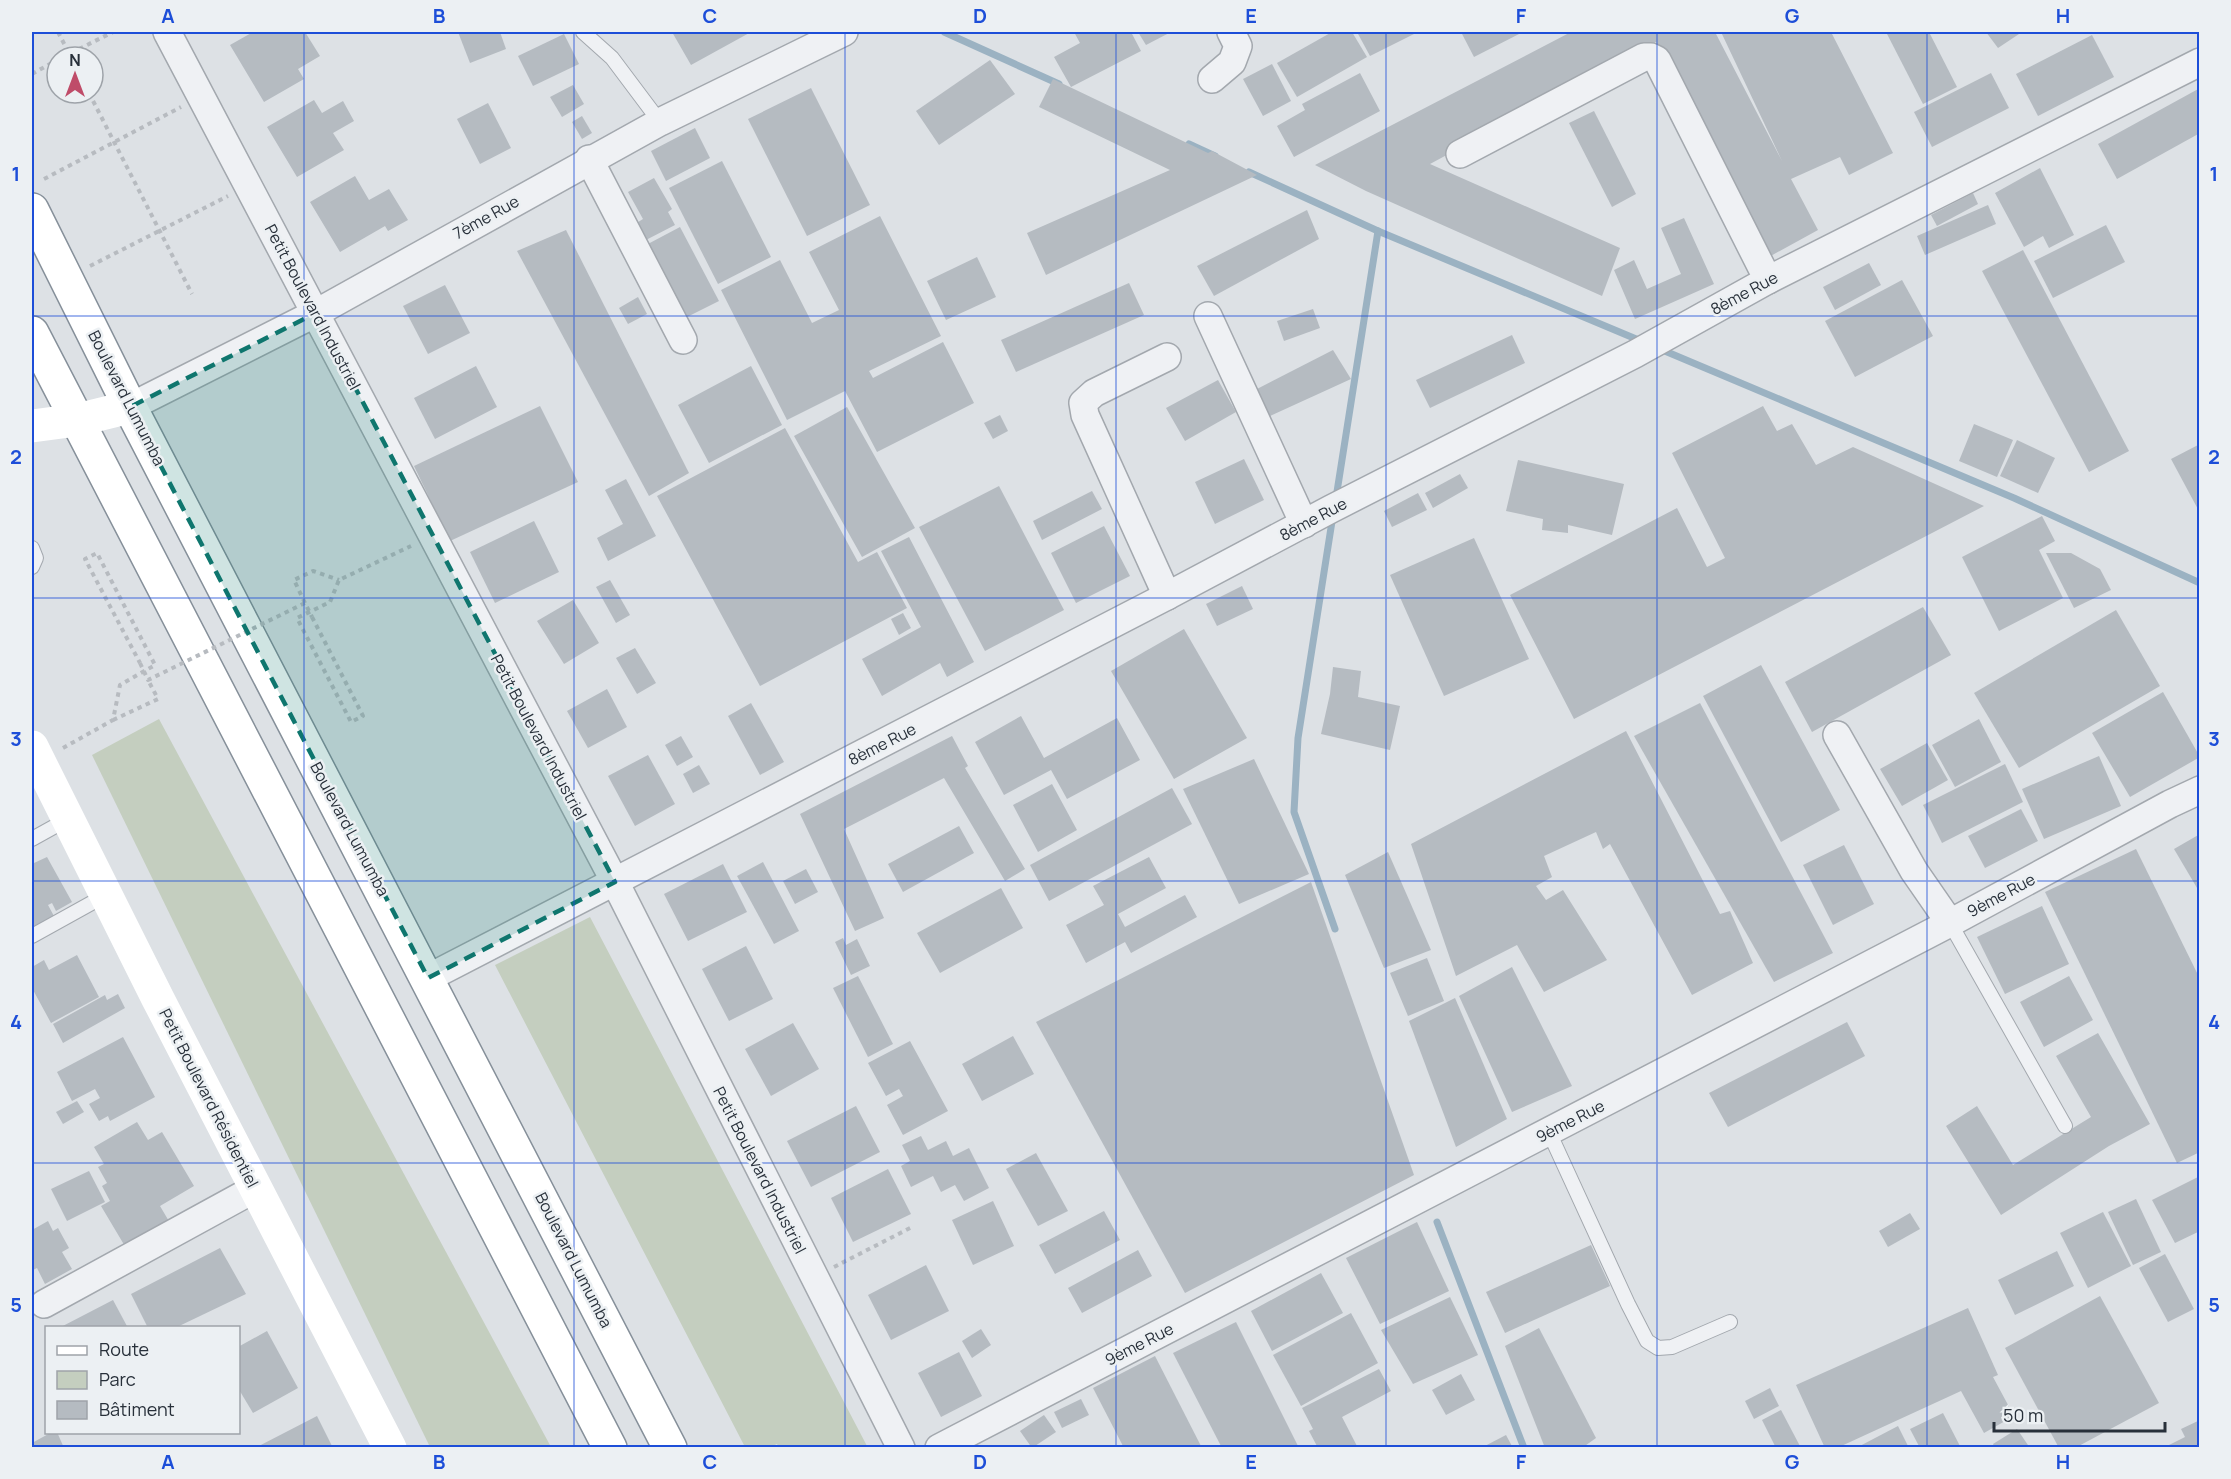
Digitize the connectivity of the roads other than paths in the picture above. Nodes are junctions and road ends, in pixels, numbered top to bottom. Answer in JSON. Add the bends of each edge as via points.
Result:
{"nodes":[{"id":1,"x":167,"y":32,"type":"edge"},
{"id":2,"x":583,"y":32,"type":"edge"},
{"id":3,"x":844,"y":32,"type":"edge"},
{"id":4,"x":1231,"y":32,"type":"edge"},
{"id":5,"x":2199,"y":62,"type":"edge"},
{"id":6,"x":1212,"y":79,"type":"dead end"},
{"id":7,"x":660,"y":122,"type":"junction"},
{"id":8,"x":1460,"y":154,"type":"dead end"},
{"id":9,"x":589,"y":159,"type":"junction"},
{"id":10,"x":32,"y":210,"type":"edge"},
{"id":11,"x":1768,"y":280,"type":"junction"},
{"id":12,"x":316,"y":313,"type":"junction"},
{"id":13,"x":1208,"y":316,"type":"dead end"},
{"id":14,"x":32,"y":333,"type":"edge"},
{"id":15,"x":683,"y":340,"type":"dead end"},
{"id":16,"x":1167,"y":357,"type":"dead end"},
{"id":17,"x":130,"y":406,"type":"junction"},
{"id":18,"x":77,"y":420,"type":"junction"},
{"id":19,"x":32,"y":426,"type":"edge"},
{"id":20,"x":1304,"y":524,"type":"junction"},
{"id":21,"x":32,"y":548,"type":"edge"},
{"id":22,"x":32,"y":567,"type":"edge"},
{"id":23,"x":1167,"y":596,"type":"junction"},
{"id":24,"x":1837,"y":735,"type":"dead end"},
{"id":25,"x":35,"y":754,"type":"edge"},
{"id":26,"x":2199,"y":790,"type":"edge"},
{"id":27,"x":68,"y":819,"type":"junction"},
{"id":28,"x":32,"y":839,"type":"edge"},
{"id":29,"x":615,"y":882,"type":"junction"},
{"id":30,"x":106,"y":895,"type":"junction"},
{"id":31,"x":1950,"y":923,"type":"junction"},
{"id":32,"x":32,"y":936,"type":"edge"},
{"id":33,"x":428,"y":978,"type":"junction"},
{"id":34,"x":2065,"y":1126,"type":"dead end"},
{"id":35,"x":1549,"y":1132,"type":"junction"},
{"id":36,"x":256,"y":1188,"type":"junction"},
{"id":37,"x":44,"y":1304,"type":"dead end"},
{"id":38,"x":1730,"y":1322,"type":"dead end"},
{"id":39,"x":390,"y":1448,"type":"edge"},
{"id":40,"x":610,"y":1448,"type":"edge"},
{"id":41,"x":670,"y":1448,"type":"edge"},
{"id":42,"x":901,"y":1448,"type":"edge"},
{"id":43,"x":939,"y":1448,"type":"edge"}],
"edges":[{"from":1,"to":12,"type":"street","name":"Petit Boulevard Industriel"},
{"from":2,"to":7,"type":"lane","via":[[612,58]]},
{"from":3,"to":7,"type":"street","name":"7ème Rue"},
{"from":4,"to":6,"type":"street","via":[[1238,46],[1232,62]]},
{"from":5,"to":11,"type":"street","name":"8ème Rue"},
{"from":7,"to":9,"type":"street","name":"7ème Rue"},
{"from":8,"to":11,"type":"street","via":[[1644,57],[1651,57],[1657,60]]},
{"from":9,"to":12,"type":"street","name":"7ème Rue"},
{"from":9,"to":15,"type":"street"},
{"from":10,"to":17,"type":"main road","name":"Boulevard Lumumba"},
{"from":11,"to":20,"type":"street","name":"8ème Rue","via":[[1635,354]]},
{"from":12,"to":17,"type":"street","name":"7ème Rue"},
{"from":12,"to":29,"type":"street","name":"Petit Boulevard Industriel"},
{"from":13,"to":20,"type":"street"},
{"from":14,"to":18,"type":"main road"},
{"from":16,"to":23,"type":"street","via":[[1094,393],[1083,403]]},
{"from":17,"to":18,"type":"main road"},
{"from":17,"to":33,"type":"main road","name":"Boulevard Lumumba"},
{"from":18,"to":19,"type":"main road"},
{"from":18,"to":40,"type":"main road"},
{"from":20,"to":23,"type":"street","name":"8ème Rue"},
{"from":21,"to":22,"type":"lane","via":[[36,558]]},
{"from":23,"to":29,"type":"street","name":"8ème Rue"},
{"from":24,"to":31,"type":"street","via":[[1914,870]]},
{"from":25,"to":27,"type":"main road","name":"Petit Boulevard Résidentiel"},
{"from":26,"to":31,"type":"street","name":"9ème Rue"},
{"from":27,"to":28,"type":"lane"},
{"from":27,"to":30,"type":"main road","name":"Petit Boulevard Résidentiel"},
{"from":29,"to":33,"type":"street","name":"8ème Rue"},
{"from":29,"to":42,"type":"street","name":"Petit Boulevard Industriel"},
{"from":30,"to":32,"type":"lane"},
{"from":30,"to":36,"type":"main road","name":"Petit Boulevard Résidentiel"},
{"from":31,"to":34,"type":"lane"},
{"from":31,"to":35,"type":"street","name":"9ème Rue"},
{"from":33,"to":41,"type":"main road","name":"Boulevard Lumumba"},
{"from":35,"to":38,"type":"lane","via":[[1647,1341],[1658,1348],[1672,1347]]},
{"from":35,"to":43,"type":"street","name":"9ème Rue"},
{"from":36,"to":37,"type":"street"},
{"from":36,"to":39,"type":"main road","name":"Petit Boulevard Résidentiel"}]}
